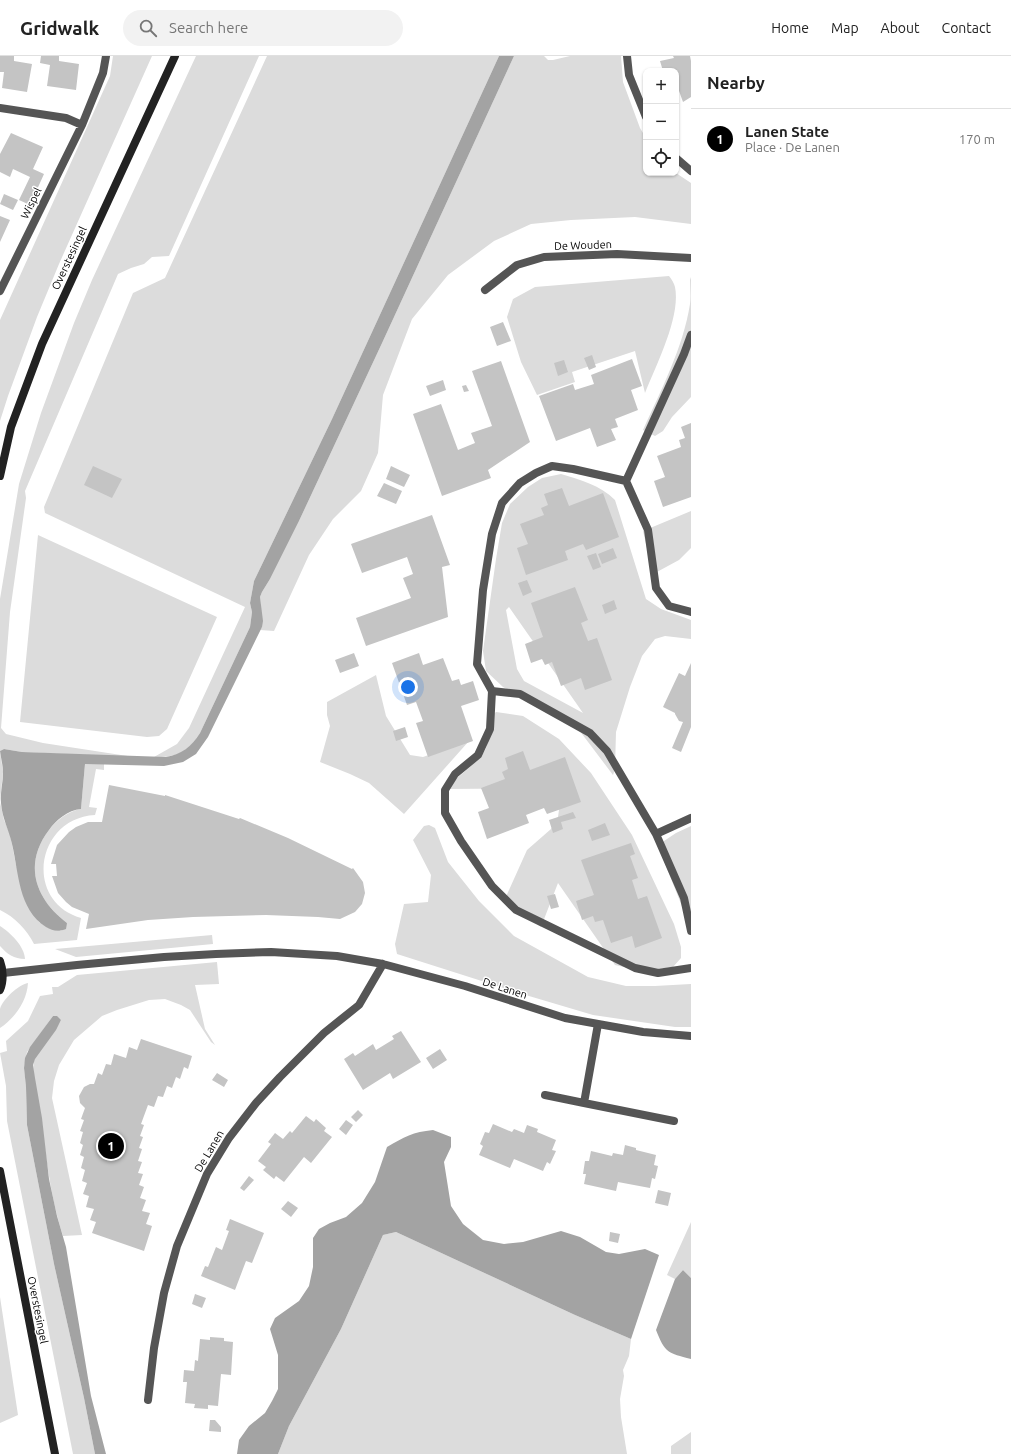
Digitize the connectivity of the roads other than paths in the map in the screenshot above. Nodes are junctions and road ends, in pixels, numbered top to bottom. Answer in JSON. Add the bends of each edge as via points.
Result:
{"nodes":[{"id":1,"x":106,"y":56,"type":"edge"},
{"id":2,"x":174,"y":56,"type":"edge"},
{"id":3,"x":627,"y":56,"type":"edge"},
{"id":4,"x":0,"y":108,"type":"edge"},
{"id":5,"x":643,"y":110,"type":"edge"},
{"id":6,"x":82,"y":125,"type":"junction"},
{"id":7,"x":679,"y":161,"type":"edge"},
{"id":8,"x":691,"y":171,"type":"edge"},
{"id":9,"x":691,"y":258,"type":"edge"},
{"id":10,"x":485,"y":290,"type":"dead end"},
{"id":11,"x":0,"y":291,"type":"edge"},
{"id":12,"x":691,"y":336,"type":"edge"},
{"id":13,"x":0,"y":476,"type":"edge"},
{"id":14,"x":626,"y":481,"type":"junction"},
{"id":15,"x":691,"y":612,"type":"edge"},
{"id":16,"x":492,"y":691,"type":"junction"},
{"id":17,"x":691,"y":818,"type":"edge"},
{"id":18,"x":656,"y":834,"type":"junction"},
{"id":19,"x":691,"y":931,"type":"edge"},
{"id":20,"x":0,"y":961,"type":"edge"},
{"id":21,"x":383,"y":964,"type":"junction"},
{"id":22,"x":691,"y":968,"type":"edge"},
{"id":23,"x":3,"y":973,"type":"junction"},
{"id":24,"x":0,"y":990,"type":"edge"},
{"id":25,"x":598,"y":1024,"type":"junction"},
{"id":26,"x":691,"y":1036,"type":"edge"},
{"id":27,"x":545,"y":1094,"type":"dead end"},
{"id":28,"x":584,"y":1104,"type":"junction"},
{"id":29,"x":674,"y":1121,"type":"dead end"},
{"id":30,"x":0,"y":1171,"type":"edge"},
{"id":31,"x":148,"y":1400,"type":"dead end"},
{"id":32,"x":55,"y":1454,"type":"edge"}],
"edges":[{"from":1,"to":6,"type":"street","name":"Wispel","via":[[103,73]]},
{"from":2,"to":13,"type":"street","name":"Overstesingel","via":[[42,344],[11,427]]},
{"from":3,"to":5,"type":"street","via":[[629,75]]},
{"from":4,"to":6,"type":"street","via":[[66,118]]},
{"from":6,"to":11,"type":"street","name":"Wispel"},
{"from":7,"to":8,"type":"street"},
{"from":9,"to":10,"type":"street","name":"De Wouden","via":[[617,254],[544,257],[517,265]]},
{"from":12,"to":14,"type":"street"},
{"from":14,"to":15,"type":"street","via":[[648,530],[656,588],[669,606]]},
{"from":14,"to":16,"type":"street","via":[[552,466],[520,483],[502,504],[490,541],[477,664]]},
{"from":16,"to":18,"type":"street","via":[[520,694],[590,733],[607,751]]},
{"from":16,"to":22,"type":"street","via":[[490,729],[478,755],[455,774],[445,790],[445,813],[492,886],[516,910],[635,968],[658,973]]},
{"from":17,"to":18,"type":"street"},
{"from":18,"to":19,"type":"street","via":[[684,898]]},
{"from":20,"to":23,"type":"street"},
{"from":21,"to":23,"type":"street","name":"De Lanen","via":[[336,956],[271,952],[164,957]]},
{"from":21,"to":25,"type":"street","name":"De Lanen","via":[[565,1018]]},
{"from":21,"to":31,"type":"street","name":"De Lanen","via":[[359,1005],[324,1033],[256,1103],[229,1138],[207,1174],[177,1246],[164,1293]]},
{"from":23,"to":24,"type":"street"},
{"from":25,"to":26,"type":"street","name":"De Lanen","via":[[643,1032]]},
{"from":25,"to":28,"type":"street"},
{"from":27,"to":28,"type":"street"},
{"from":28,"to":29,"type":"street"},
{"from":30,"to":32,"type":"street","name":"Overstesingel"}]}
